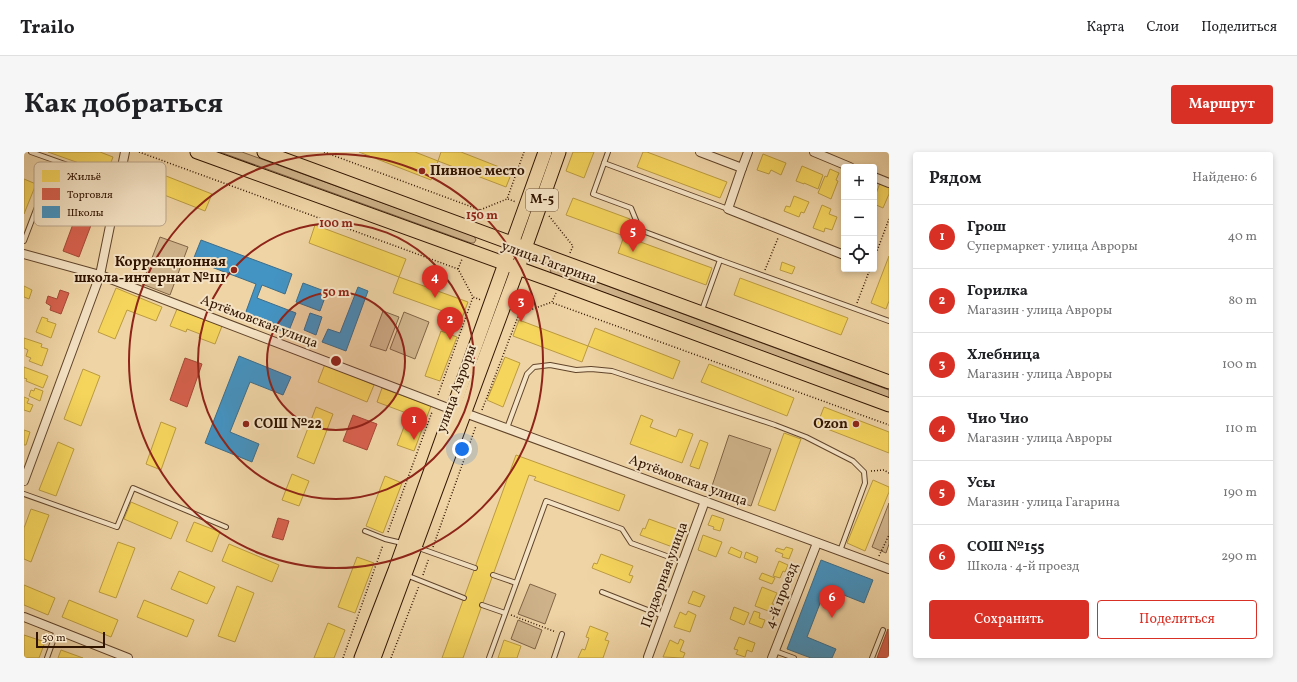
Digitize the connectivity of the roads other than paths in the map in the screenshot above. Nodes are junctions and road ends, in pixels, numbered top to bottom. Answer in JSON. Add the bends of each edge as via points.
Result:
{"nodes":[{"id":1,"x":31,"y":152,"type":"edge"},
{"id":2,"x":125,"y":152,"type":"edge"},
{"id":3,"x":197,"y":152,"type":"edge"},
{"id":4,"x":264,"y":152,"type":"edge"},
{"id":5,"x":545,"y":152,"type":"edge"},
{"id":6,"x":559,"y":152,"type":"edge"},
{"id":7,"x":608,"y":152,"type":"edge"},
{"id":8,"x":700,"y":152,"type":"edge"},
{"id":9,"x":748,"y":152,"type":"edge"},
{"id":10,"x":814,"y":152,"type":"edge"},
{"id":11,"x":59,"y":162,"type":"edge"},
{"id":12,"x":123,"y":162,"type":"edge"},
{"id":13,"x":604,"y":163,"type":"junction"},
{"id":14,"x":843,"y":164,"type":"edge"},
{"id":15,"x":742,"y":168,"type":"junction"},
{"id":16,"x":877,"y":178,"type":"edge"},
{"id":17,"x":889,"y":183,"type":"edge"},
{"id":18,"x":728,"y":209,"type":"junction"},
{"id":19,"x":34,"y":215,"type":"edge"},
{"id":20,"x":110,"y":226,"type":"edge"},
{"id":21,"x":24,"y":241,"type":"edge"},
{"id":22,"x":512,"y":243,"type":"junction"},
{"id":23,"x":525,"y":248,"type":"junction"},
{"id":24,"x":24,"y":254,"type":"edge"},
{"id":25,"x":841,"y":254,"type":"edge"},
{"id":26,"x":720,"y":260,"type":"junction"},
{"id":27,"x":505,"y":264,"type":"junction"},
{"id":28,"x":518,"y":268,"type":"junction"},
{"id":29,"x":100,"y":275,"type":"junction"},
{"id":30,"x":701,"y":312,"type":"junction"},
{"id":31,"x":889,"y":321,"type":"edge"},
{"id":32,"x":889,"y":382,"type":"edge"},
{"id":33,"x":889,"y":405,"type":"edge"},
{"id":34,"x":459,"y":412,"type":"junction"},
{"id":35,"x":507,"y":428,"type":"junction"},
{"id":36,"x":24,"y":481,"type":"edge"},
{"id":37,"x":24,"y":494,"type":"edge"},
{"id":38,"x":705,"y":502,"type":"junction"},
{"id":39,"x":226,"y":527,"type":"dead end"},
{"id":40,"x":365,"y":531,"type":"dead end"},
{"id":41,"x":817,"y":543,"type":"junction"},
{"id":42,"x":410,"y":545,"type":"junction"},
{"id":43,"x":840,"y":551,"type":"junction"},
{"id":44,"x":684,"y":562,"type":"junction"},
{"id":45,"x":475,"y":568,"type":"dead end"},
{"id":46,"x":889,"y":569,"type":"edge"},
{"id":47,"x":405,"y":575,"type":"junction"},
{"id":48,"x":493,"y":575,"type":"dead end"},
{"id":49,"x":516,"y":583,"type":"junction"},
{"id":50,"x":602,"y":592,"type":"dead end"},
{"id":51,"x":464,"y":598,"type":"dead end"},
{"id":52,"x":482,"y":605,"type":"dead end"},
{"id":53,"x":505,"y":613,"type":"junction"},
{"id":54,"x":663,"y":616,"type":"junction"},
{"id":55,"x":24,"y":617,"type":"edge"},
{"id":56,"x":57,"y":630,"type":"junction"},
{"id":57,"x":883,"y":630,"type":"dead end"},
{"id":58,"x":562,"y":634,"type":"road end"},
{"id":59,"x":773,"y":654,"type":"edge"},
{"id":60,"x":650,"y":657,"type":"edge"},
{"id":61,"x":47,"y":658,"type":"edge"},
{"id":62,"x":126,"y":658,"type":"edge"},
{"id":63,"x":361,"y":658,"type":"edge"},
{"id":64,"x":374,"y":658,"type":"edge"},
{"id":65,"x":489,"y":658,"type":"edge"},
{"id":66,"x":554,"y":658,"type":"edge"},
{"id":67,"x":794,"y":658,"type":"edge"},
{"id":68,"x":872,"y":658,"type":"edge"}],
"edges":[{"from":1,"to":11,"type":"lane"},
{"from":2,"to":12,"type":"street"},
{"from":3,"to":27,"type":"main road","name":"улица Гагарина"},
{"from":4,"to":22,"type":"main road","name":"улица Гагарина"},
{"from":5,"to":22,"type":"main road","name":"улица Авроры","number":"М-5"},
{"from":6,"to":23,"type":"main road","name":"улица Авроры","number":"М-5"},
{"from":7,"to":13,"type":"lane"},
{"from":8,"to":15,"type":"street"},
{"from":9,"to":15,"type":"street"},
{"from":10,"to":14,"type":"street"},
{"from":13,"to":18,"type":"lane"},
{"from":13,"to":26,"type":"lane","via":[[593,194],[631,208],[640,230]]},
{"from":15,"to":18,"type":"street"},
{"from":16,"to":17,"type":"street"},
{"from":18,"to":25,"type":"street"},
{"from":19,"to":21,"type":"lane"},
{"from":20,"to":29,"type":"street"},
{"from":22,"to":23,"type":"main road","name":"улица Гагарина"},
{"from":22,"to":27,"type":"main road","name":"улица Авроры","number":"М-5"},
{"from":23,"to":28,"type":"main road","name":"улица Авроры","number":"М-5"},
{"from":23,"to":30,"type":"main road","name":"улица Гагарина"},
{"from":24,"to":29,"type":"street","name":"Артёмовская улица"},
{"from":26,"to":30,"type":"lane"},
{"from":26,"to":31,"type":"lane"},
{"from":27,"to":28,"type":"main road","name":"улица Гагарина"},
{"from":27,"to":34,"type":"main road","name":"улица Авроры","number":"М-5"},
{"from":28,"to":33,"type":"main road","name":"улица Гагарина"},
{"from":28,"to":34,"type":"main road","name":"улица Авроры","number":"М-5"},
{"from":29,"to":34,"type":"street","name":"Артёмовская улица"},
{"from":29,"to":36,"type":"street"},
{"from":30,"to":32,"type":"main road","name":"улица Гагарина"},
{"from":34,"to":35,"type":"street","name":"Артёмовская улица"},
{"from":34,"to":42,"type":"main road","name":"улица Авроры","number":"М-5"},
{"from":35,"to":38,"type":"street","name":"Артёмовская улица"},
{"from":35,"to":43,"type":"lane","via":[[527,374],[534,366],[550,365],[576,370],[612,370],[775,425],[806,437],[853,461],[864,472],[865,483]]},
{"from":37,"to":39,"type":"lane","via":[[117,528],[133,488]]},
{"from":38,"to":41,"type":"street","name":"Артёмовская улица"},
{"from":38,"to":44,"type":"street","name":"Подзорная улица"},
{"from":40,"to":42,"type":"lane"},
{"from":41,"to":43,"type":"street","name":"Артёмовская улица"},
{"from":41,"to":59,"type":"street","name":"4-й проезд"},
{"from":42,"to":45,"type":"lane"},
{"from":42,"to":47,"type":"main road","name":"улица Авроры","number":"М-5"},
{"from":42,"to":63,"type":"main road","name":"улица Авроры","number":"М-5"},
{"from":43,"to":46,"type":"street","name":"Артёмовская улица"},
{"from":44,"to":49,"type":"lane","via":[[631,543],[622,529],[546,501]]},
{"from":44,"to":54,"type":"street","name":"Подзорная улица"},
{"from":47,"to":51,"type":"lane"},
{"from":47,"to":64,"type":"main road","name":"улица Авроры","number":"М-5"},
{"from":48,"to":49,"type":"lane"},
{"from":49,"to":53,"type":"lane"},
{"from":50,"to":54,"type":"lane"},
{"from":52,"to":53,"type":"lane"},
{"from":53,"to":65,"type":"lane"},
{"from":54,"to":60,"type":"street","name":"Подзорная улица"},
{"from":55,"to":56,"type":"street"},
{"from":56,"to":61,"type":"lane"},
{"from":56,"to":62,"type":"street"},
{"from":57,"to":68,"type":"lane"},
{"from":58,"to":66,"type":"lane"},
{"from":59,"to":67,"type":"lane"}]}
